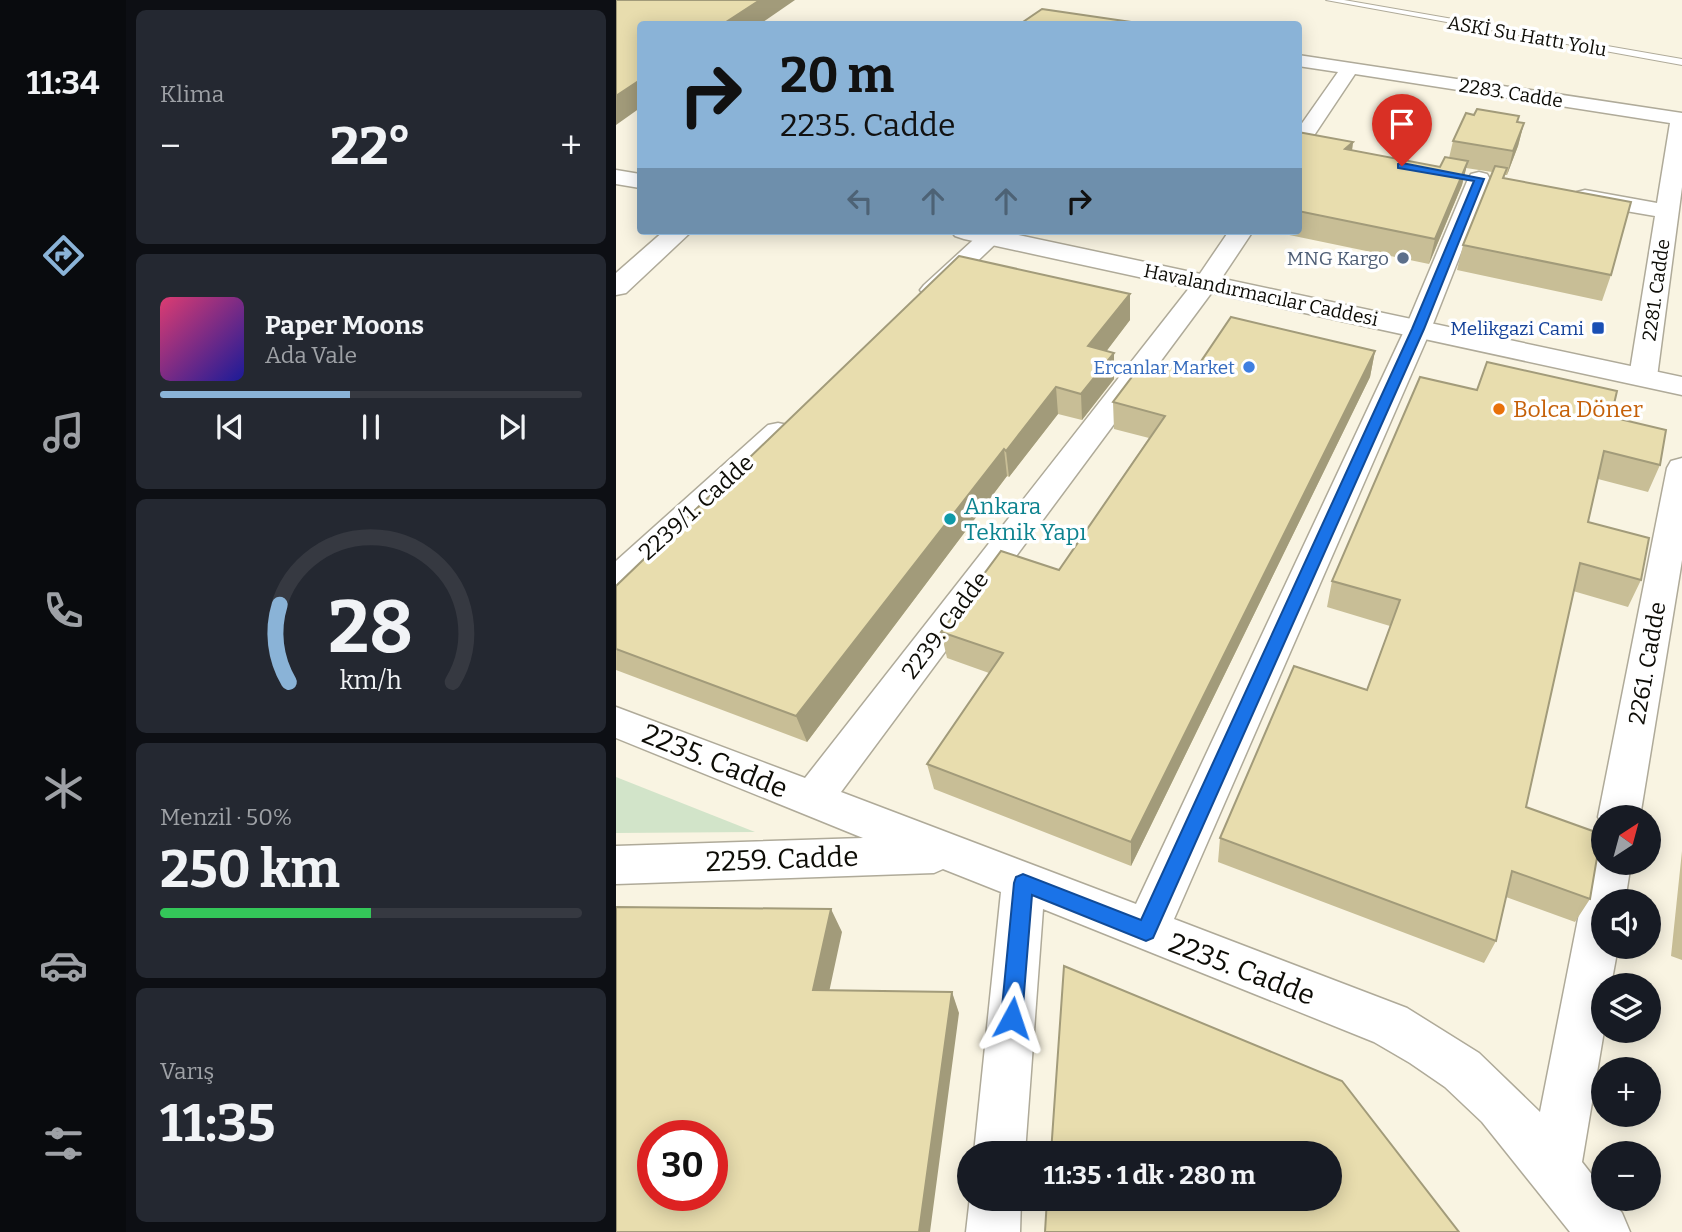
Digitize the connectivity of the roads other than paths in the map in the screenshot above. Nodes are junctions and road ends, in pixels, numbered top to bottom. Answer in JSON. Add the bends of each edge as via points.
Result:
{"nodes":[{"id":1,"x":1331,"y":0,"type":"edge"},
{"id":2,"x":1302,"y":61,"type":"edge"},
{"id":3,"x":1682,"y":62,"type":"edge"},
{"id":4,"x":1350,"y":68,"type":"junction"},
{"id":5,"x":1681,"y":119,"type":"edge"},
{"id":6,"x":1302,"y":141,"type":"edge"},
{"id":7,"x":1302,"y":148,"type":"edge"},
{"id":8,"x":1324,"y":153,"type":"edge"},
{"id":9,"x":1454,"y":175,"type":"edge"},
{"id":10,"x":616,"y":177,"type":"edge"},
{"id":11,"x":1479,"y":179,"type":"junction"},
{"id":12,"x":637,"y":180,"type":"edge"},
{"id":13,"x":1506,"y":184,"type":"edge"},
{"id":14,"x":1560,"y":193,"type":"edge"},
{"id":15,"x":1667,"y":212,"type":"junction"},
{"id":16,"x":674,"y":235,"type":"edge"},
{"id":17,"x":994,"y":235,"type":"edge"},
{"id":18,"x":999,"y":235,"type":"edge"},
{"id":19,"x":1238,"y":235,"type":"edge"},
{"id":20,"x":1206,"y":283,"type":"junction"},
{"id":21,"x":616,"y":287,"type":"edge"},
{"id":22,"x":911,"y":311,"type":"edge"},
{"id":23,"x":1418,"y":329,"type":"junction"},
{"id":24,"x":1643,"y":377,"type":"junction"},
{"id":25,"x":1682,"y":386,"type":"edge"},
{"id":26,"x":799,"y":413,"type":"edge"},
{"id":27,"x":1682,"y":468,"type":"edge"},
{"id":28,"x":616,"y":580,"type":"edge"},
{"id":29,"x":616,"y":722,"type":"edge"},
{"id":30,"x":812,"y":800,"type":"junction"},
{"id":31,"x":1621,"y":805,"type":"edge"},
{"id":32,"x":948,"y":853,"type":"junction"},
{"id":33,"x":616,"y":865,"type":"edge"},
{"id":34,"x":1023,"y":883,"type":"junction"},
{"id":35,"x":1146,"y":931,"type":"junction"},
{"id":36,"x":1593,"y":959,"type":"edge"},
{"id":37,"x":1000,"y":1141,"type":"edge"},
{"id":38,"x":1555,"y":1170,"type":"junction"},
{"id":39,"x":994,"y":1211,"type":"edge"},
{"id":40,"x":993,"y":1232,"type":"edge"},
{"id":41,"x":1603,"y":1232,"type":"edge"}],
"edges":[{"from":1,"to":3,"type":"lane","name":"ASKİ Su Hattı Yolu"},
{"from":2,"to":4,"type":"street","name":"2283. Cadde"},
{"from":4,"to":5,"type":"street","name":"2283. Cadde"},
{"from":4,"to":6,"type":"street"},
{"from":5,"to":15,"type":"street","name":"2281. Cadde"},
{"from":7,"to":8,"type":"street"},
{"from":9,"to":11,"type":"street"},
{"from":10,"to":12,"type":"street"},
{"from":11,"to":13,"type":"street"},
{"from":11,"to":23,"type":"street"},
{"from":14,"to":15,"type":"street"},
{"from":15,"to":24,"type":"street","name":"2281. Cadde"},
{"from":16,"to":21,"type":"street"},
{"from":17,"to":22,"type":"street"},
{"from":18,"to":20,"type":"street","name":"Havalandırmacılar Caddesi"},
{"from":19,"to":20,"type":"street","name":"2239. Cadde"},
{"from":20,"to":23,"type":"street","name":"Havalandırmacılar Caddesi"},
{"from":20,"to":30,"type":"street","name":"2239. Cadde"},
{"from":23,"to":24,"type":"street","name":"Havalandırmacılar Caddesi"},
{"from":23,"to":35,"type":"street"},
{"from":24,"to":25,"type":"street","name":"Havalandırmacılar Caddesi"},
{"from":26,"to":28,"type":"street","name":"2239/1. Cadde"},
{"from":27,"to":31,"type":"street","name":"2261. Cadde"},
{"from":29,"to":30,"type":"street","name":"2235. Cadde"},
{"from":30,"to":32,"type":"street","name":"2235. Cadde"},
{"from":32,"to":33,"type":"street","name":"2259. Cadde"},
{"from":32,"to":34,"type":"street","name":"2235. Cadde"},
{"from":34,"to":35,"type":"street","name":"2235. Cadde"},
{"from":34,"to":37,"type":"street"},
{"from":35,"to":38,"type":"street","name":"2235. Cadde","via":[[1401,1031],[1483,1087]]},
{"from":36,"to":38,"type":"street"},
{"from":38,"to":41,"type":"street","name":"2235. Cadde"},
{"from":39,"to":40,"type":"street"}]}
